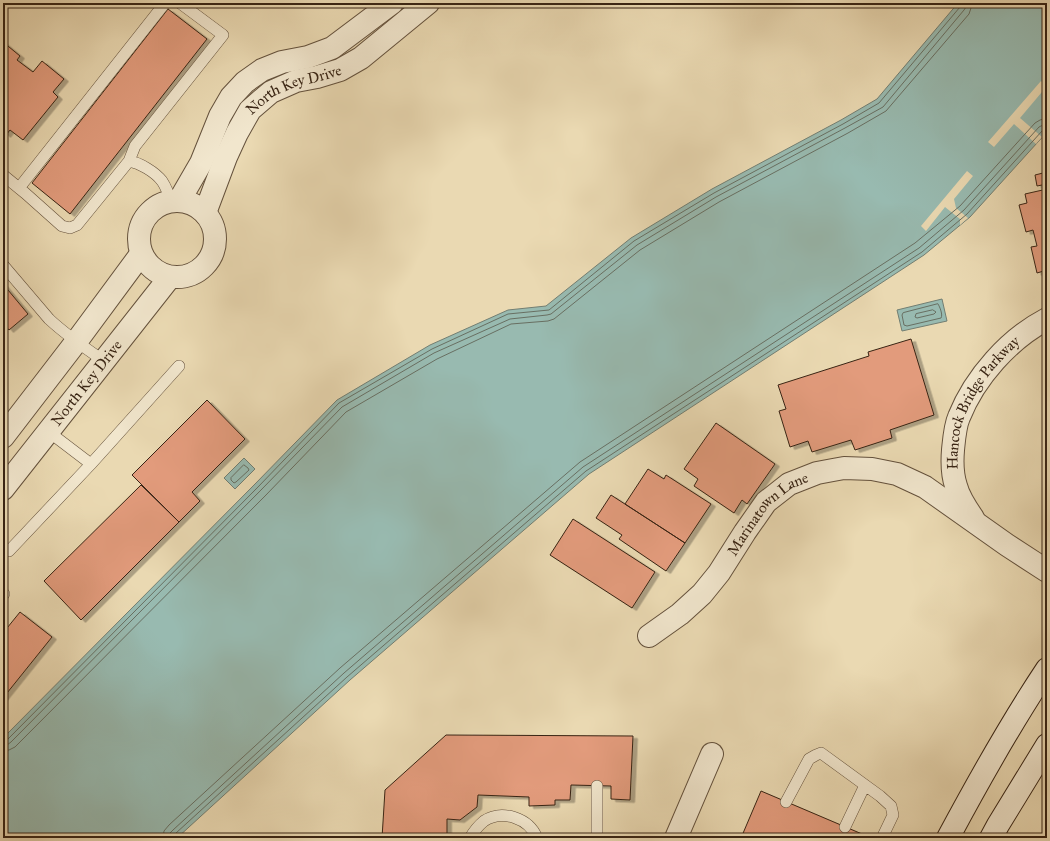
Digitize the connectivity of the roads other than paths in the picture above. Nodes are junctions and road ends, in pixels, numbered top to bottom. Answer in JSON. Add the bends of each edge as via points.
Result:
{"nodes":[{"id":1,"x":165,"y":3,"type":"edge"},
{"id":2,"x":180,"y":3,"type":"edge"},
{"id":3,"x":428,"y":3,"type":"edge"},
{"id":4,"x":387,"y":14,"type":"edge"},
{"id":5,"x":129,"y":161,"type":"junction"},
{"id":6,"x":3,"y":175,"type":"edge"},
{"id":7,"x":19,"y":188,"type":"junction"},
{"id":8,"x":175,"y":201,"type":"junction"},
{"id":9,"x":206,"y":213,"type":"junction"},
{"id":10,"x":141,"y":254,"type":"junction"},
{"id":11,"x":3,"y":264,"type":"edge"},
{"id":12,"x":170,"y":277,"type":"junction"},
{"id":13,"x":1047,"y":319,"type":"edge"},
{"id":14,"x":76,"y":342,"type":"junction"},
{"id":15,"x":104,"y":361,"type":"junction"},
{"id":16,"x":179,"y":366,"type":"dead end"},
{"id":17,"x":48,"y":432,"type":"junction"},
{"id":18,"x":3,"y":437,"type":"edge"},
{"id":19,"x":91,"y":464,"type":"junction"},
{"id":20,"x":952,"y":464,"type":"junction"},
{"id":21,"x":921,"y":485,"type":"junction"},
{"id":22,"x":3,"y":489,"type":"edge"},
{"id":23,"x":977,"y":524,"type":"junction"},
{"id":24,"x":9,"y":551,"type":"dead end"},
{"id":25,"x":1047,"y":571,"type":"edge"},
{"id":26,"x":648,"y":636,"type":"dead end"},
{"id":27,"x":1047,"y":669,"type":"edge"},
{"id":28,"x":1047,"y":745,"type":"edge"},
{"id":29,"x":712,"y":754,"type":"dead end"},
{"id":30,"x":865,"y":785,"type":"junction"},
{"id":31,"x":597,"y":786,"type":"dead end"},
{"id":32,"x":786,"y":802,"type":"dead end"},
{"id":33,"x":845,"y":827,"type":"dead end"},
{"id":34,"x":470,"y":838,"type":"edge"},
{"id":35,"x":537,"y":838,"type":"edge"},
{"id":36,"x":597,"y":838,"type":"edge"},
{"id":37,"x":676,"y":838,"type":"edge"},
{"id":38,"x":882,"y":838,"type":"edge"},
{"id":39,"x":948,"y":838,"type":"edge"},
{"id":40,"x":991,"y":838,"type":"edge"}],
"edges":[{"from":1,"to":7,"type":"lane"},
{"from":2,"to":5,"type":"lane","via":[[223,35],[135,146]]},
{"from":3,"to":4,"type":"street","name":"North Key Drive"},
{"from":4,"to":8,"type":"street","name":"North Key Drive","via":[[332,48],[308,57],[282,62],[262,70],[245,82],[227,103],[201,162]]},
{"from":4,"to":9,"type":"street","name":"North Key Drive","via":[[361,58],[340,70],[296,81],[271,92],[250,110],[236,133]]},
{"from":5,"to":7,"type":"lane","via":[[77,225],[70,228],[62,226]]},
{"from":5,"to":8,"type":"lane","via":[[137,162],[154,174],[163,182]]},
{"from":6,"to":7,"type":"lane"},
{"from":8,"to":9,"type":"street","via":[[195,205]]},
{"from":8,"to":10,"type":"street","via":[[161,204],[150,211],[144,219],[138,242]]},
{"from":9,"to":12,"type":"street","via":[[215,234],[211,256],[194,274]]},
{"from":10,"to":12,"type":"street","via":[[148,265],[159,274]]},
{"from":10,"to":14,"type":"street"},
{"from":11,"to":14,"type":"lane","via":[[49,319]]},
{"from":12,"to":15,"type":"street","name":"North Key Drive"},
{"from":13,"to":20,"type":"street","name":"Hancock Bridge Parkway","via":[[1019,337],[1005,350],[968,396],[958,418]]},
{"from":14,"to":15,"type":"lane"},
{"from":14,"to":18,"type":"street"},
{"from":15,"to":17,"type":"street","name":"North Key Drive"},
{"from":16,"to":19,"type":"lane"},
{"from":17,"to":19,"type":"lane"},
{"from":17,"to":22,"type":"street","name":"North Key Drive"},
{"from":19,"to":24,"type":"lane"},
{"from":20,"to":21,"type":"street","via":[[937,481]]},
{"from":20,"to":23,"type":"street","name":"Hancock Bridge Parkway","via":[[955,486],[964,506]]},
{"from":21,"to":23,"type":"street","name":"Marinatown Lane"},
{"from":21,"to":26,"type":"street","name":"Marinatown Lane","via":[[897,474],[872,469],[844,468],[816,473],[789,484],[766,502],[702,594],[680,614]]},
{"from":23,"to":25,"type":"street","name":"Marinatown Lane"},
{"from":27,"to":39,"type":"street","via":[[1009,729]]},
{"from":28,"to":40,"type":"street"},
{"from":29,"to":37,"type":"street"},
{"from":30,"to":32,"type":"lane","via":[[821,753],[809,759]]},
{"from":30,"to":33,"type":"lane"},
{"from":30,"to":38,"type":"lane","via":[[891,806],[893,815]]},
{"from":31,"to":36,"type":"lane"},
{"from":34,"to":35,"type":"lane","via":[[475,829],[485,821],[507,815],[528,824]]}]}
